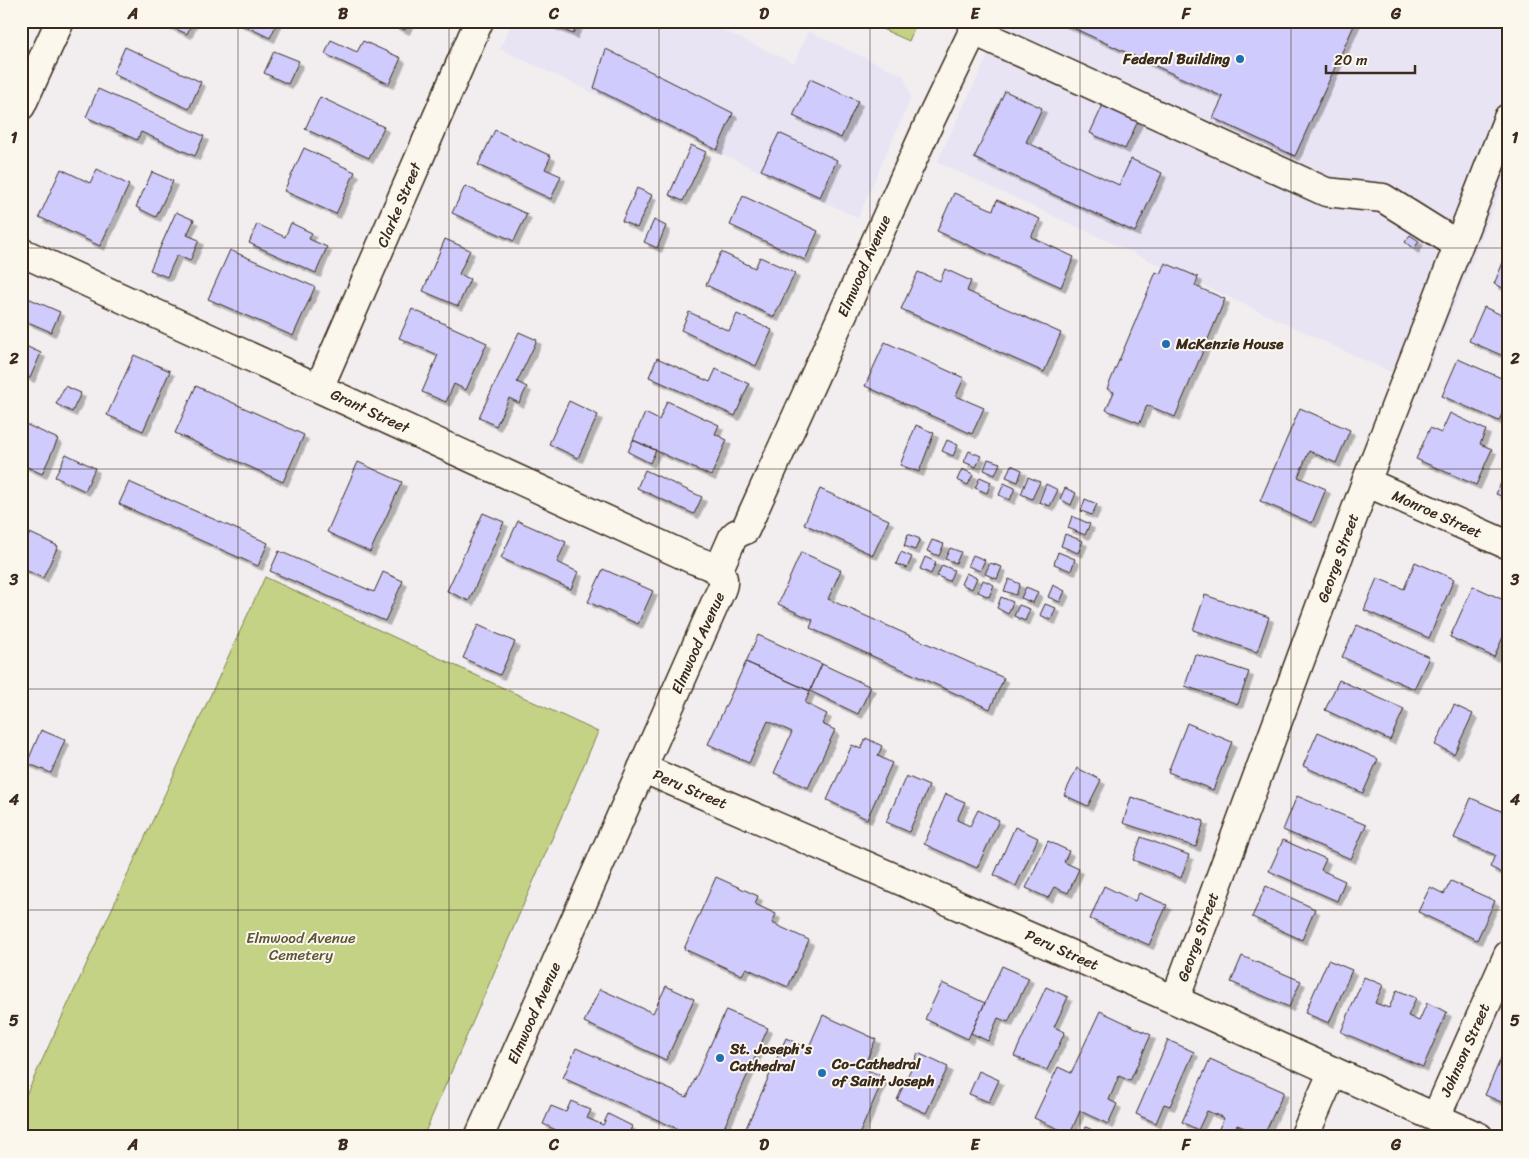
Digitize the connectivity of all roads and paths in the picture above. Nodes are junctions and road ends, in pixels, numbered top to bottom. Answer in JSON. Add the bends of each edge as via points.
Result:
{"nodes":[{"id":1,"x":60,"y":21,"type":"edge"},
{"id":2,"x":479,"y":21,"type":"edge"},
{"id":3,"x":976,"y":26,"type":"edge"},
{"id":4,"x":21,"y":106,"type":"edge"},
{"id":5,"x":1508,"y":118,"type":"edge"},
{"id":6,"x":1458,"y":245,"type":"junction"},
{"id":7,"x":21,"y":252,"type":"edge"},
{"id":8,"x":319,"y":388,"type":"junction"},
{"id":9,"x":1366,"y":482,"type":"junction"},
{"id":10,"x":1508,"y":545,"type":"edge"},
{"id":11,"x":718,"y":571,"type":"junction"},
{"id":12,"x":642,"y":768,"type":"junction"},
{"id":13,"x":1508,"y":955,"type":"edge"},
{"id":14,"x":1175,"y":1000,"type":"junction"},
{"id":15,"x":1333,"y":1071,"type":"junction"},
{"id":16,"x":1436,"y":1117,"type":"junction"},
{"id":17,"x":479,"y":1137,"type":"edge"},
{"id":18,"x":1304,"y":1137,"type":"edge"},
{"id":19,"x":1479,"y":1137,"type":"edge"}],
"edges":[{"from":1,"to":4,"type":"street"},
{"from":2,"to":8,"type":"street","name":"Clarke Street"},
{"from":3,"to":6,"type":"street","via":[[1326,192],[1383,198]]},
{"from":3,"to":11,"type":"street","name":"Elmwood Avenue","via":[[750,519],[744,530],[733,537]]},
{"from":5,"to":6,"type":"street","name":"George Street"},
{"from":6,"to":9,"type":"street","name":"George Street"},
{"from":7,"to":8,"type":"street","name":"Grant Street"},
{"from":8,"to":11,"type":"street","name":"Grant Street"},
{"from":9,"to":10,"type":"street","name":"Monroe Street"},
{"from":9,"to":14,"type":"street","name":"George Street"},
{"from":11,"to":12,"type":"street","name":"Elmwood Avenue","via":[[724,581],[723,586]]},
{"from":12,"to":14,"type":"street","name":"Peru Street"},
{"from":12,"to":17,"type":"street","name":"Elmwood Avenue"},
{"from":13,"to":16,"type":"street","name":"Johnson Street"},
{"from":14,"to":15,"type":"street","name":"Peru Street"},
{"from":15,"to":16,"type":"street","name":"Peru Street"},
{"from":15,"to":18,"type":"street"},
{"from":16,"to":19,"type":"street","name":"Peru Street"}]}
